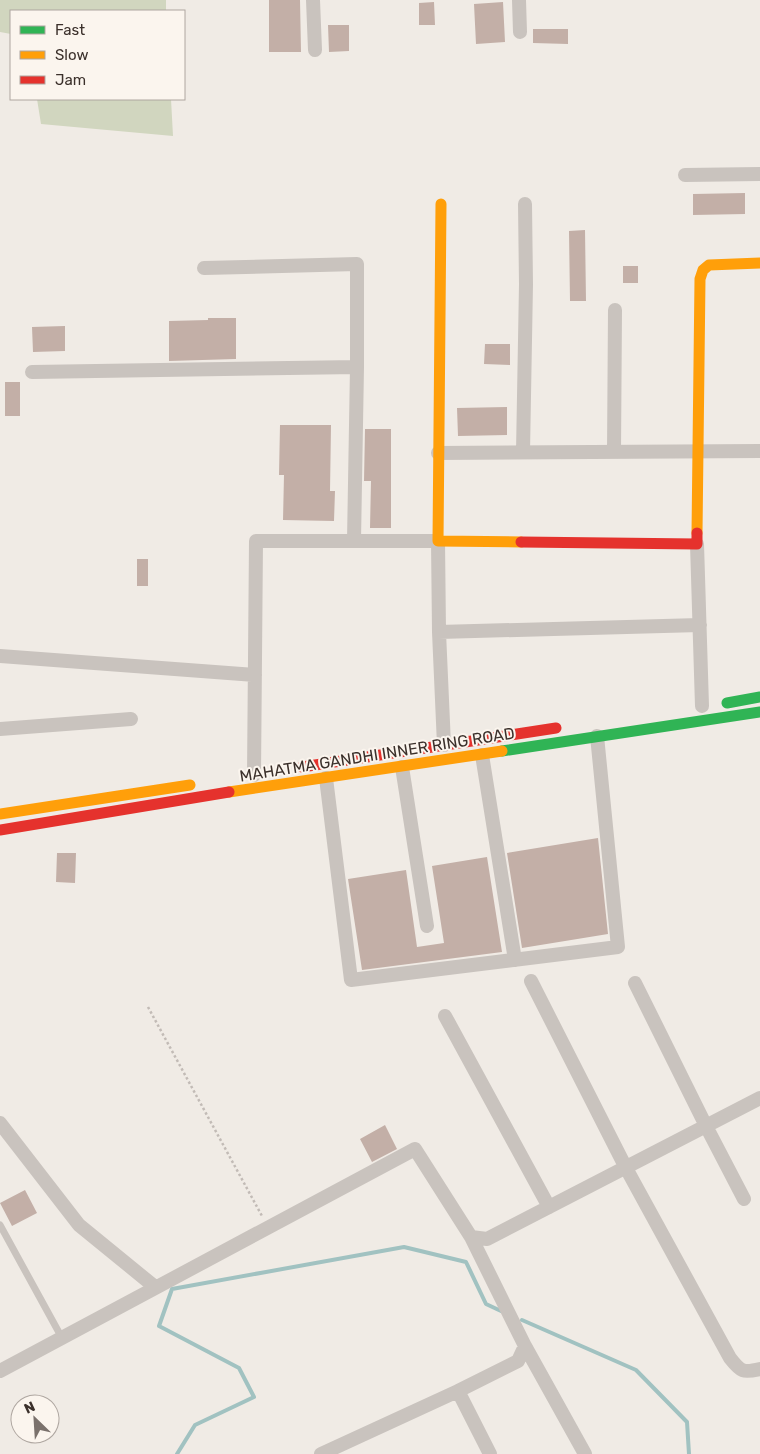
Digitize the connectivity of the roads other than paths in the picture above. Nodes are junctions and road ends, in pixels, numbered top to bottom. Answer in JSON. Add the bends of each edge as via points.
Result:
{"nodes":[{"id":1,"x":313,"y":0,"type":"edge"},
{"id":2,"x":519,"y":0,"type":"edge"},
{"id":3,"x":520,"y":32,"type":"dead end"},
{"id":4,"x":315,"y":50,"type":"dead end"},
{"id":5,"x":760,"y":174,"type":"edge"},
{"id":6,"x":685,"y":175,"type":"dead end"},
{"id":7,"x":441,"y":204,"type":"dead end"},
{"id":8,"x":525,"y":204,"type":"dead end"},
{"id":9,"x":760,"y":262,"type":"edge"},
{"id":10,"x":204,"y":268,"type":"dead end"},
{"id":11,"x":615,"y":310,"type":"dead end"},
{"id":12,"x":357,"y":367,"type":"junction"},
{"id":13,"x":32,"y":372,"type":"dead end"},
{"id":14,"x":698,"y":451,"type":"junction"},
{"id":15,"x":760,"y":451,"type":"edge"},
{"id":16,"x":523,"y":452,"type":"junction"},
{"id":17,"x":614,"y":452,"type":"junction"},
{"id":18,"x":438,"y":453,"type":"junction"},
{"id":19,"x":354,"y":541,"type":"junction"},
{"id":20,"x":438,"y":541,"type":"junction"},
{"id":21,"x":697,"y":544,"type":"junction"},
{"id":22,"x":700,"y":625,"type":"junction"},
{"id":23,"x":439,"y":632,"type":"junction"},
{"id":24,"x":0,"y":656,"type":"edge"},
{"id":25,"x":255,"y":675,"type":"junction"},
{"id":26,"x":760,"y":697,"type":"edge"},
{"id":27,"x":706,"y":706,"type":"joint"},
{"id":28,"x":760,"y":712,"type":"edge"},
{"id":29,"x":131,"y":719,"type":"dead end"},
{"id":30,"x":568,"y":726,"type":"dead end"},
{"id":31,"x":0,"y":729,"type":"edge"},
{"id":32,"x":597,"y":736,"type":"junction"},
{"id":33,"x":444,"y":745,"type":"junction"},
{"id":34,"x":482,"y":755,"type":"junction"},
{"id":35,"x":402,"y":767,"type":"junction"},
{"id":36,"x":294,"y":768,"type":"dead end"},
{"id":37,"x":254,"y":774,"type":"dead end"},
{"id":38,"x":326,"y":778,"type":"junction"},
{"id":39,"x":196,"y":784,"type":"dead end"},
{"id":40,"x":0,"y":814,"type":"edge"},
{"id":41,"x":0,"y":830,"type":"edge"},
{"id":42,"x":428,"y":926,"type":"dead end"},
{"id":43,"x":515,"y":960,"type":"junction"},
{"id":44,"x":531,"y":981,"type":"dead end"},
{"id":45,"x":635,"y":983,"type":"dead end"},
{"id":46,"x":445,"y":1016,"type":"dead end"},
{"id":47,"x":760,"y":1098,"type":"edge"},
{"id":48,"x":0,"y":1123,"type":"edge"},
{"id":49,"x":706,"y":1126,"type":"junction"},
{"id":50,"x":626,"y":1168,"type":"junction"},
{"id":51,"x":744,"y":1199,"type":"dead end"},
{"id":52,"x":549,"y":1207,"type":"junction"},
{"id":53,"x":0,"y":1225,"type":"edge"},
{"id":54,"x":471,"y":1237,"type":"junction"},
{"id":55,"x":155,"y":1287,"type":"junction"},
{"id":56,"x":62,"y":1338,"type":"junction"},
{"id":57,"x":525,"y":1346,"type":"junction"},
{"id":58,"x":760,"y":1369,"type":"edge"},
{"id":59,"x":0,"y":1371,"type":"edge"},
{"id":60,"x":458,"y":1391,"type":"junction"},
{"id":61,"x":578,"y":1452,"type":"edge"},
{"id":62,"x":321,"y":1454,"type":"edge"},
{"id":63,"x":490,"y":1454,"type":"edge"}],
"edges":[{"from":1,"to":4,"type":"street"},
{"from":2,"to":3,"type":"street"},
{"from":5,"to":6,"type":"street"},
{"from":7,"to":18,"type":"main road"},
{"from":8,"to":16,"type":"street"},
{"from":9,"to":14,"type":"main road","via":[[709,265],[700,279]]},
{"from":10,"to":12,"type":"street","via":[[357,264]]},
{"from":11,"to":17,"type":"street"},
{"from":12,"to":13,"type":"street"},
{"from":12,"to":19,"type":"street"},
{"from":14,"to":15,"type":"street"},
{"from":14,"to":17,"type":"street"},
{"from":14,"to":21,"type":"main road"},
{"from":16,"to":17,"type":"street"},
{"from":16,"to":18,"type":"street"},
{"from":18,"to":20,"type":"main road"},
{"from":19,"to":20,"type":"street"},
{"from":19,"to":25,"type":"street","via":[[256,541]]},
{"from":20,"to":21,"type":"main road"},
{"from":20,"to":23,"type":"street"},
{"from":21,"to":22,"type":"street"},
{"from":22,"to":23,"type":"street"},
{"from":22,"to":27,"type":"street"},
{"from":23,"to":33,"type":"street"},
{"from":24,"to":25,"type":"street"},
{"from":25,"to":37,"type":"street"},
{"from":26,"to":27,"type":"main road"},
{"from":28,"to":32,"type":"main road","name":"MAHATMA GANDHI INNER RING ROAD"},
{"from":29,"to":31,"type":"street"},
{"from":30,"to":33,"type":"main road","name":"MAHATMA GANDHI INNER RING ROAD"},
{"from":32,"to":34,"type":"main road","name":"MAHATMA GANDHI INNER RING ROAD"},
{"from":32,"to":43,"type":"street","via":[[618,947]]},
{"from":33,"to":36,"type":"main road","name":"MAHATMA GANDHI INNER RING ROAD"},
{"from":34,"to":35,"type":"main road","name":"MAHATMA GANDHI INNER RING ROAD"},
{"from":34,"to":43,"type":"street"},
{"from":35,"to":38,"type":"main road","name":"MAHATMA GANDHI INNER RING ROAD"},
{"from":35,"to":42,"type":"street"},
{"from":38,"to":41,"type":"main road","name":"MAHATMA GANDHI INNER RING ROAD"},
{"from":38,"to":43,"type":"street","via":[[351,980]]},
{"from":39,"to":40,"type":"main road"},
{"from":44,"to":50,"type":"street"},
{"from":45,"to":49,"type":"street"},
{"from":46,"to":52,"type":"street"},
{"from":47,"to":49,"type":"street"},
{"from":48,"to":55,"type":"street","via":[[78,1225]]},
{"from":49,"to":50,"type":"street"},
{"from":49,"to":51,"type":"street"},
{"from":50,"to":52,"type":"street"},
{"from":50,"to":58,"type":"street","via":[[730,1358],[742,1371]]},
{"from":52,"to":54,"type":"street","via":[[487,1239]]},
{"from":53,"to":56,"type":"lane"},
{"from":54,"to":55,"type":"street","via":[[415,1148]]},
{"from":54,"to":57,"type":"street"},
{"from":55,"to":56,"type":"street"},
{"from":56,"to":59,"type":"street"},
{"from":57,"to":60,"type":"street","via":[[518,1361]]},
{"from":57,"to":61,"type":"street"},
{"from":60,"to":62,"type":"street"},
{"from":60,"to":63,"type":"street"}]}
